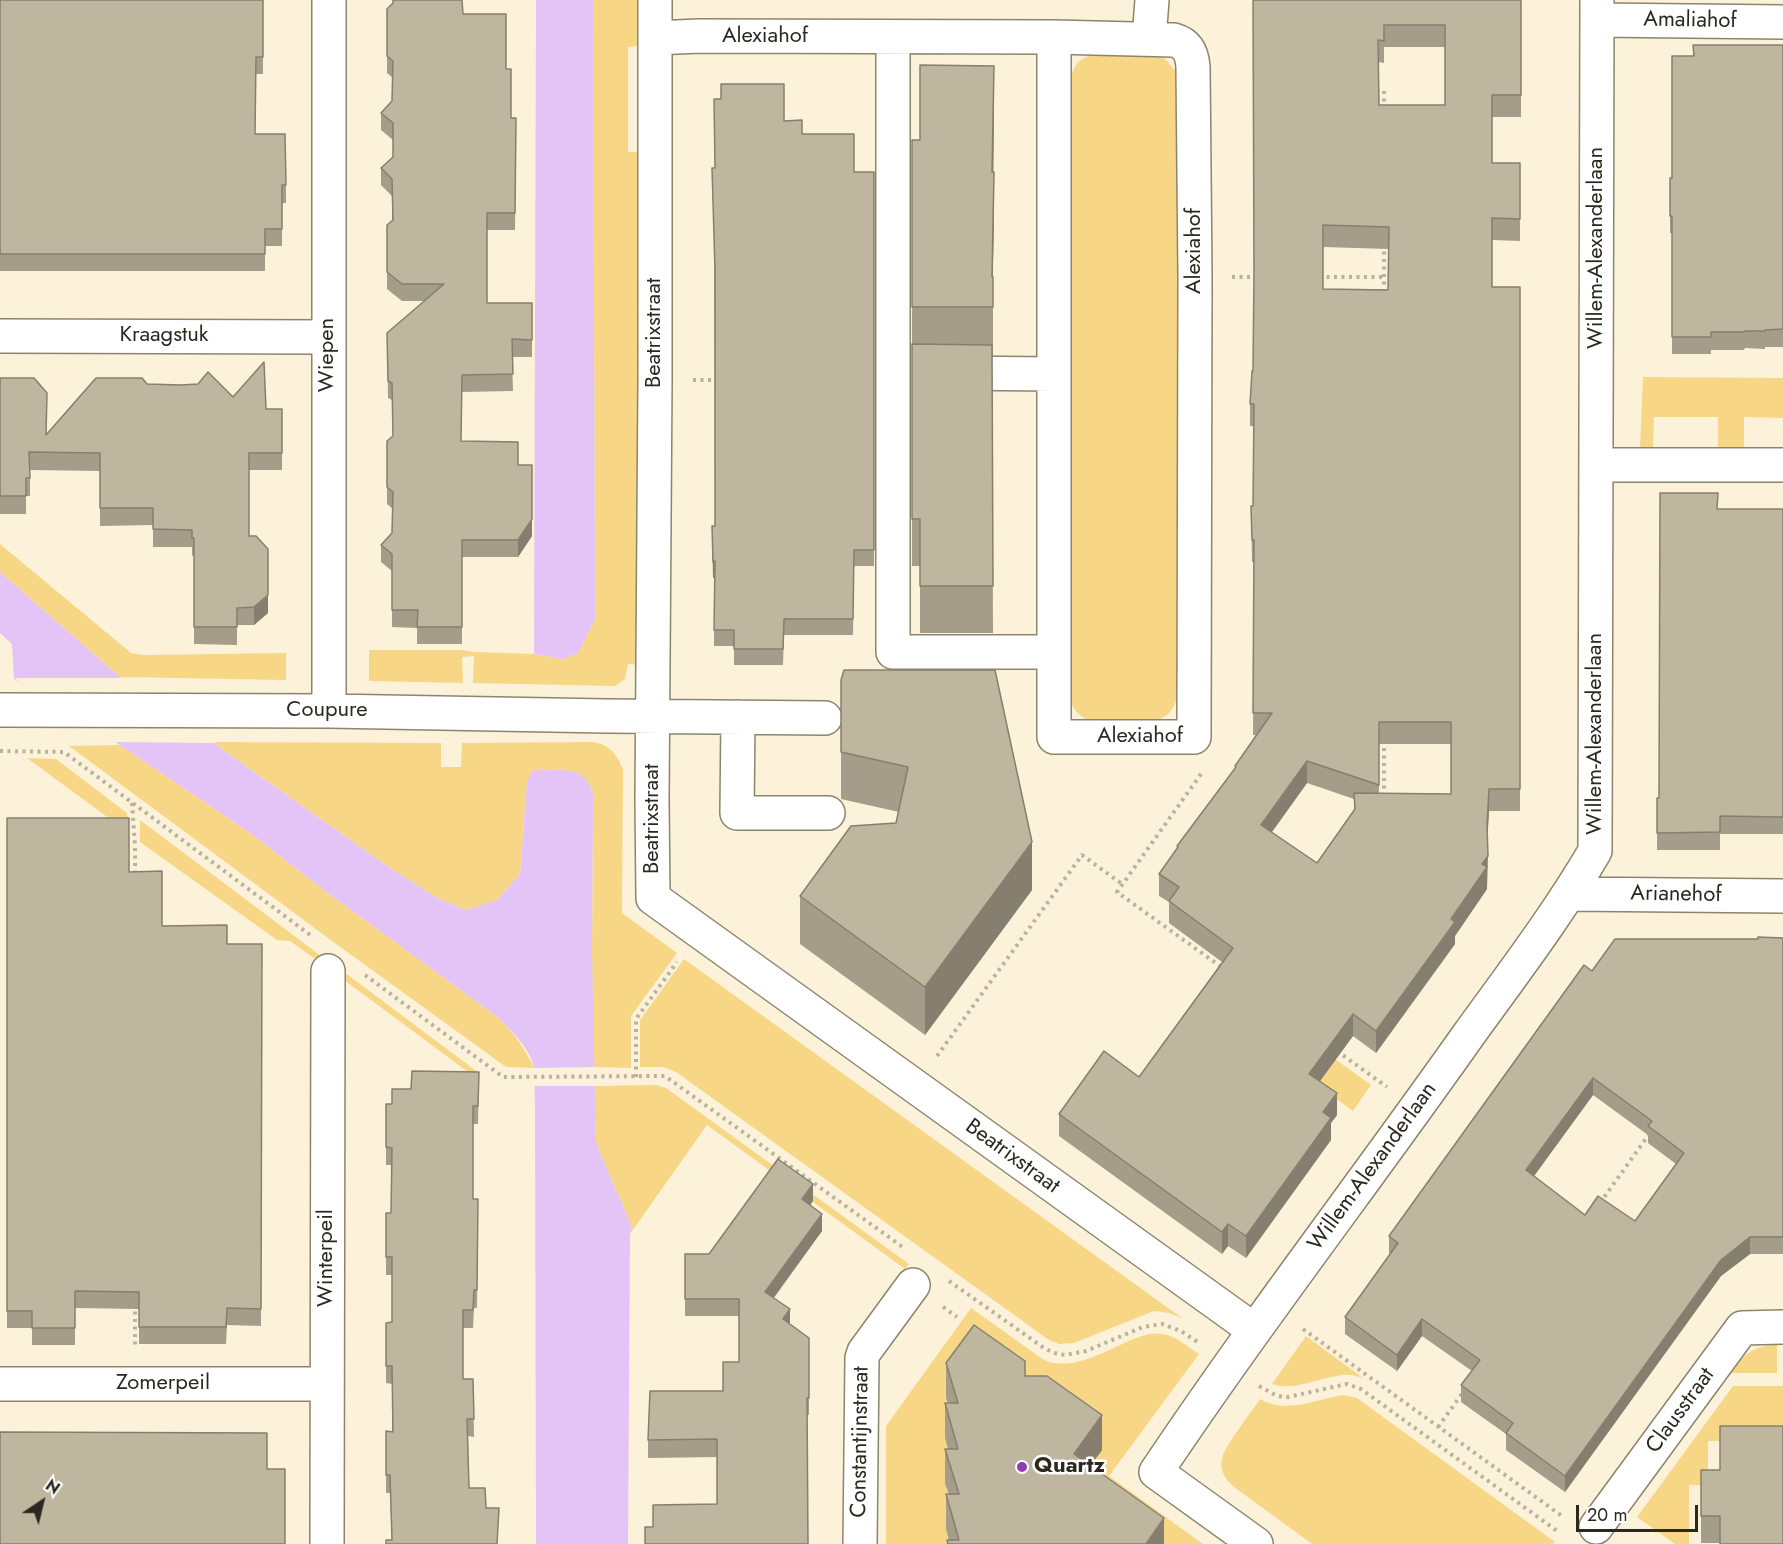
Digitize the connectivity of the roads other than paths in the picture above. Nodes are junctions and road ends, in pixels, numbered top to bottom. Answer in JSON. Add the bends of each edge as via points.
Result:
{"nodes":[{"id":1,"x":329,"y":0,"type":"edge"},
{"id":2,"x":655,"y":0,"type":"edge"},
{"id":3,"x":1152,"y":0,"type":"edge"},
{"id":4,"x":1597,"y":10,"type":"edge"},
{"id":5,"x":1783,"y":21,"type":"edge"},
{"id":6,"x":893,"y":37,"type":"junction"},
{"id":7,"x":1054,"y":37,"type":"junction"},
{"id":8,"x":655,"y":38,"type":"junction"},
{"id":9,"x":1149,"y":39,"type":"junction"},
{"id":10,"x":0,"y":336,"type":"edge"},
{"id":11,"x":328,"y":336,"type":"junction"},
{"id":12,"x":893,"y":373,"type":"junction"},
{"id":13,"x":1054,"y":374,"type":"junction"},
{"id":14,"x":1597,"y":465,"type":"junction"},
{"id":15,"x":1783,"y":465,"type":"edge"},
{"id":16,"x":1054,"y":652,"type":"junction"},
{"id":17,"x":0,"y":710,"type":"edge"},
{"id":18,"x":328,"y":711,"type":"junction"},
{"id":19,"x":653,"y":717,"type":"junction"},
{"id":20,"x":738,"y":717,"type":"junction"},
{"id":21,"x":825,"y":718,"type":"dead end"},
{"id":22,"x":828,"y":813,"type":"dead end"},
{"id":23,"x":1569,"y":894,"type":"junction"},
{"id":24,"x":1783,"y":896,"type":"edge"},
{"id":25,"x":336,"y":961,"type":"road end"},
{"id":26,"x":912,"y":1269,"type":"road end"},
{"id":27,"x":1783,"y":1327,"type":"edge"},
{"id":28,"x":1254,"y":1330,"type":"junction"},
{"id":29,"x":0,"y":1384,"type":"edge"},
{"id":30,"x":326,"y":1384,"type":"junction"},
{"id":31,"x":1596,"y":1527,"type":"road end"},
{"id":32,"x":327,"y":1544,"type":"edge"},
{"id":33,"x":860,"y":1544,"type":"edge"},
{"id":34,"x":1256,"y":1544,"type":"edge"}],
"edges":[{"from":1,"to":11,"type":"street","name":"Wiepen"},
{"from":2,"to":8,"type":"street","name":"Beatrixstraat"},
{"from":3,"to":9,"type":"street"},
{"from":4,"to":5,"type":"street","name":"Amaliahof"},
{"from":4,"to":14,"type":"street","name":"Willem-Alexanderlaan"},
{"from":6,"to":7,"type":"street","name":"Alexiahof"},
{"from":6,"to":8,"type":"street","name":"Alexiahof"},
{"from":6,"to":12,"type":"street"},
{"from":7,"to":9,"type":"street","name":"Alexiahof"},
{"from":7,"to":13,"type":"street","name":"Alexiahof"},
{"from":8,"to":19,"type":"street","name":"Beatrixstraat"},
{"from":9,"to":16,"type":"street","name":"Alexiahof","via":[[1182,42],[1188,48],[1193,68],[1194,737],[1054,737]]},
{"from":10,"to":11,"type":"street","name":"Kraagstuk"},
{"from":11,"to":18,"type":"street","name":"Wiepen"},
{"from":12,"to":13,"type":"street"},
{"from":12,"to":16,"type":"street","via":[[893,652]]},
{"from":13,"to":16,"type":"street","name":"Alexiahof"},
{"from":14,"to":15,"type":"street"},
{"from":14,"to":23,"type":"street","name":"Willem-Alexanderlaan","via":[[1595,851]]},
{"from":17,"to":18,"type":"street","name":"Coupure"},
{"from":18,"to":19,"type":"street","name":"Coupure"},
{"from":19,"to":20,"type":"street","name":"Coupure"},
{"from":19,"to":28,"type":"street","name":"Beatrixstraat","via":[[653,898]]},
{"from":20,"to":21,"type":"street","name":"Coupure"},
{"from":20,"to":22,"type":"street","via":[[737,813]]},
{"from":23,"to":24,"type":"street","name":"Arianehof"},
{"from":23,"to":28,"type":"street","name":"Willem-Alexanderlaan"},
{"from":25,"to":30,"type":"street","name":"Winterpeil"},
{"from":26,"to":33,"type":"street","name":"Constantijnstraat","via":[[862,1358]]},
{"from":27,"to":31,"type":"street","name":"Clausstraat","via":[[1742,1328]]},
{"from":28,"to":34,"type":"street","name":"Willem-Alexanderlaan","via":[[1156,1472]]},
{"from":29,"to":30,"type":"street","name":"Zomerpeil"},
{"from":30,"to":32,"type":"street","name":"Winterpeil"}]}
